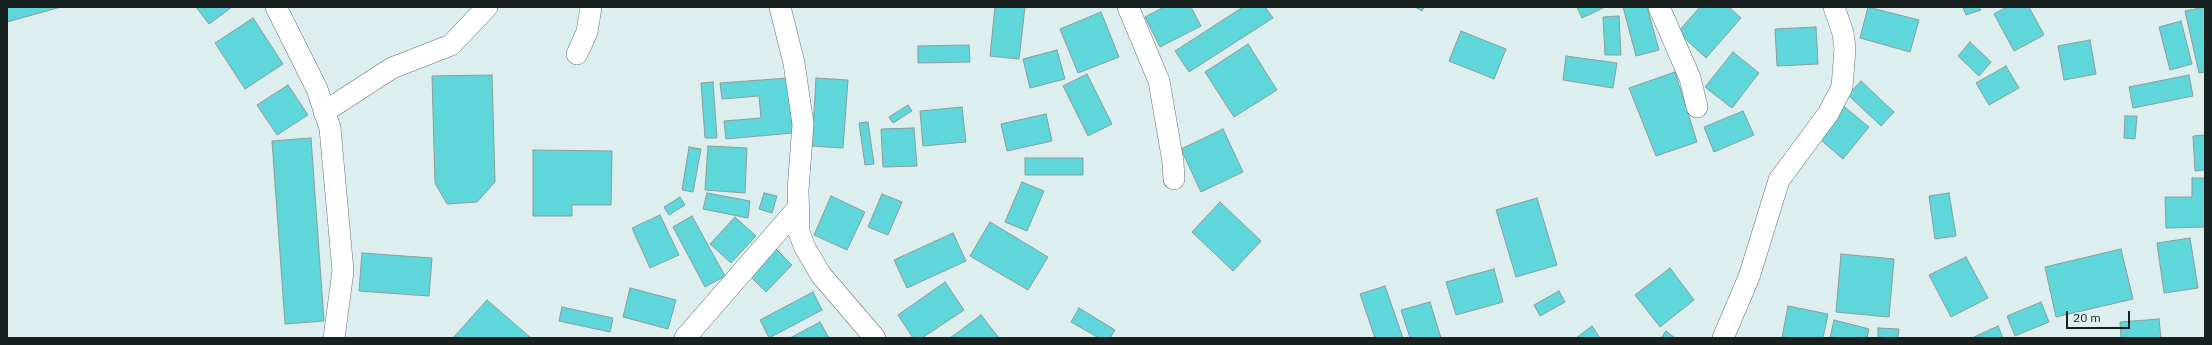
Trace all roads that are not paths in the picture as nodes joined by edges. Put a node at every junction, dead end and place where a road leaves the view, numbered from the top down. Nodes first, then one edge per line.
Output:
1 (276, 7) edge
2 (487, 7) edge
3 (591, 7) edge
4 (780, 7) edge
5 (1128, 7) edge
6 (1660, 7) edge
7 (1834, 7) edge
8 (578, 54) dead end
9 (1697, 107) dead end
10 (324, 112) junction
11 (1174, 179) dead end
12 (798, 208) junction
13 (1728, 337) edge
14 (334, 338) edge
15 (685, 338) edge
16 (875, 338) edge

1 - 10 street
2 - 10 street
3 - 8 street
4 - 12 street
5 - 11 street
6 - 9 street
7 - 13 street
10 - 14 street
12 - 15 street
12 - 16 street

